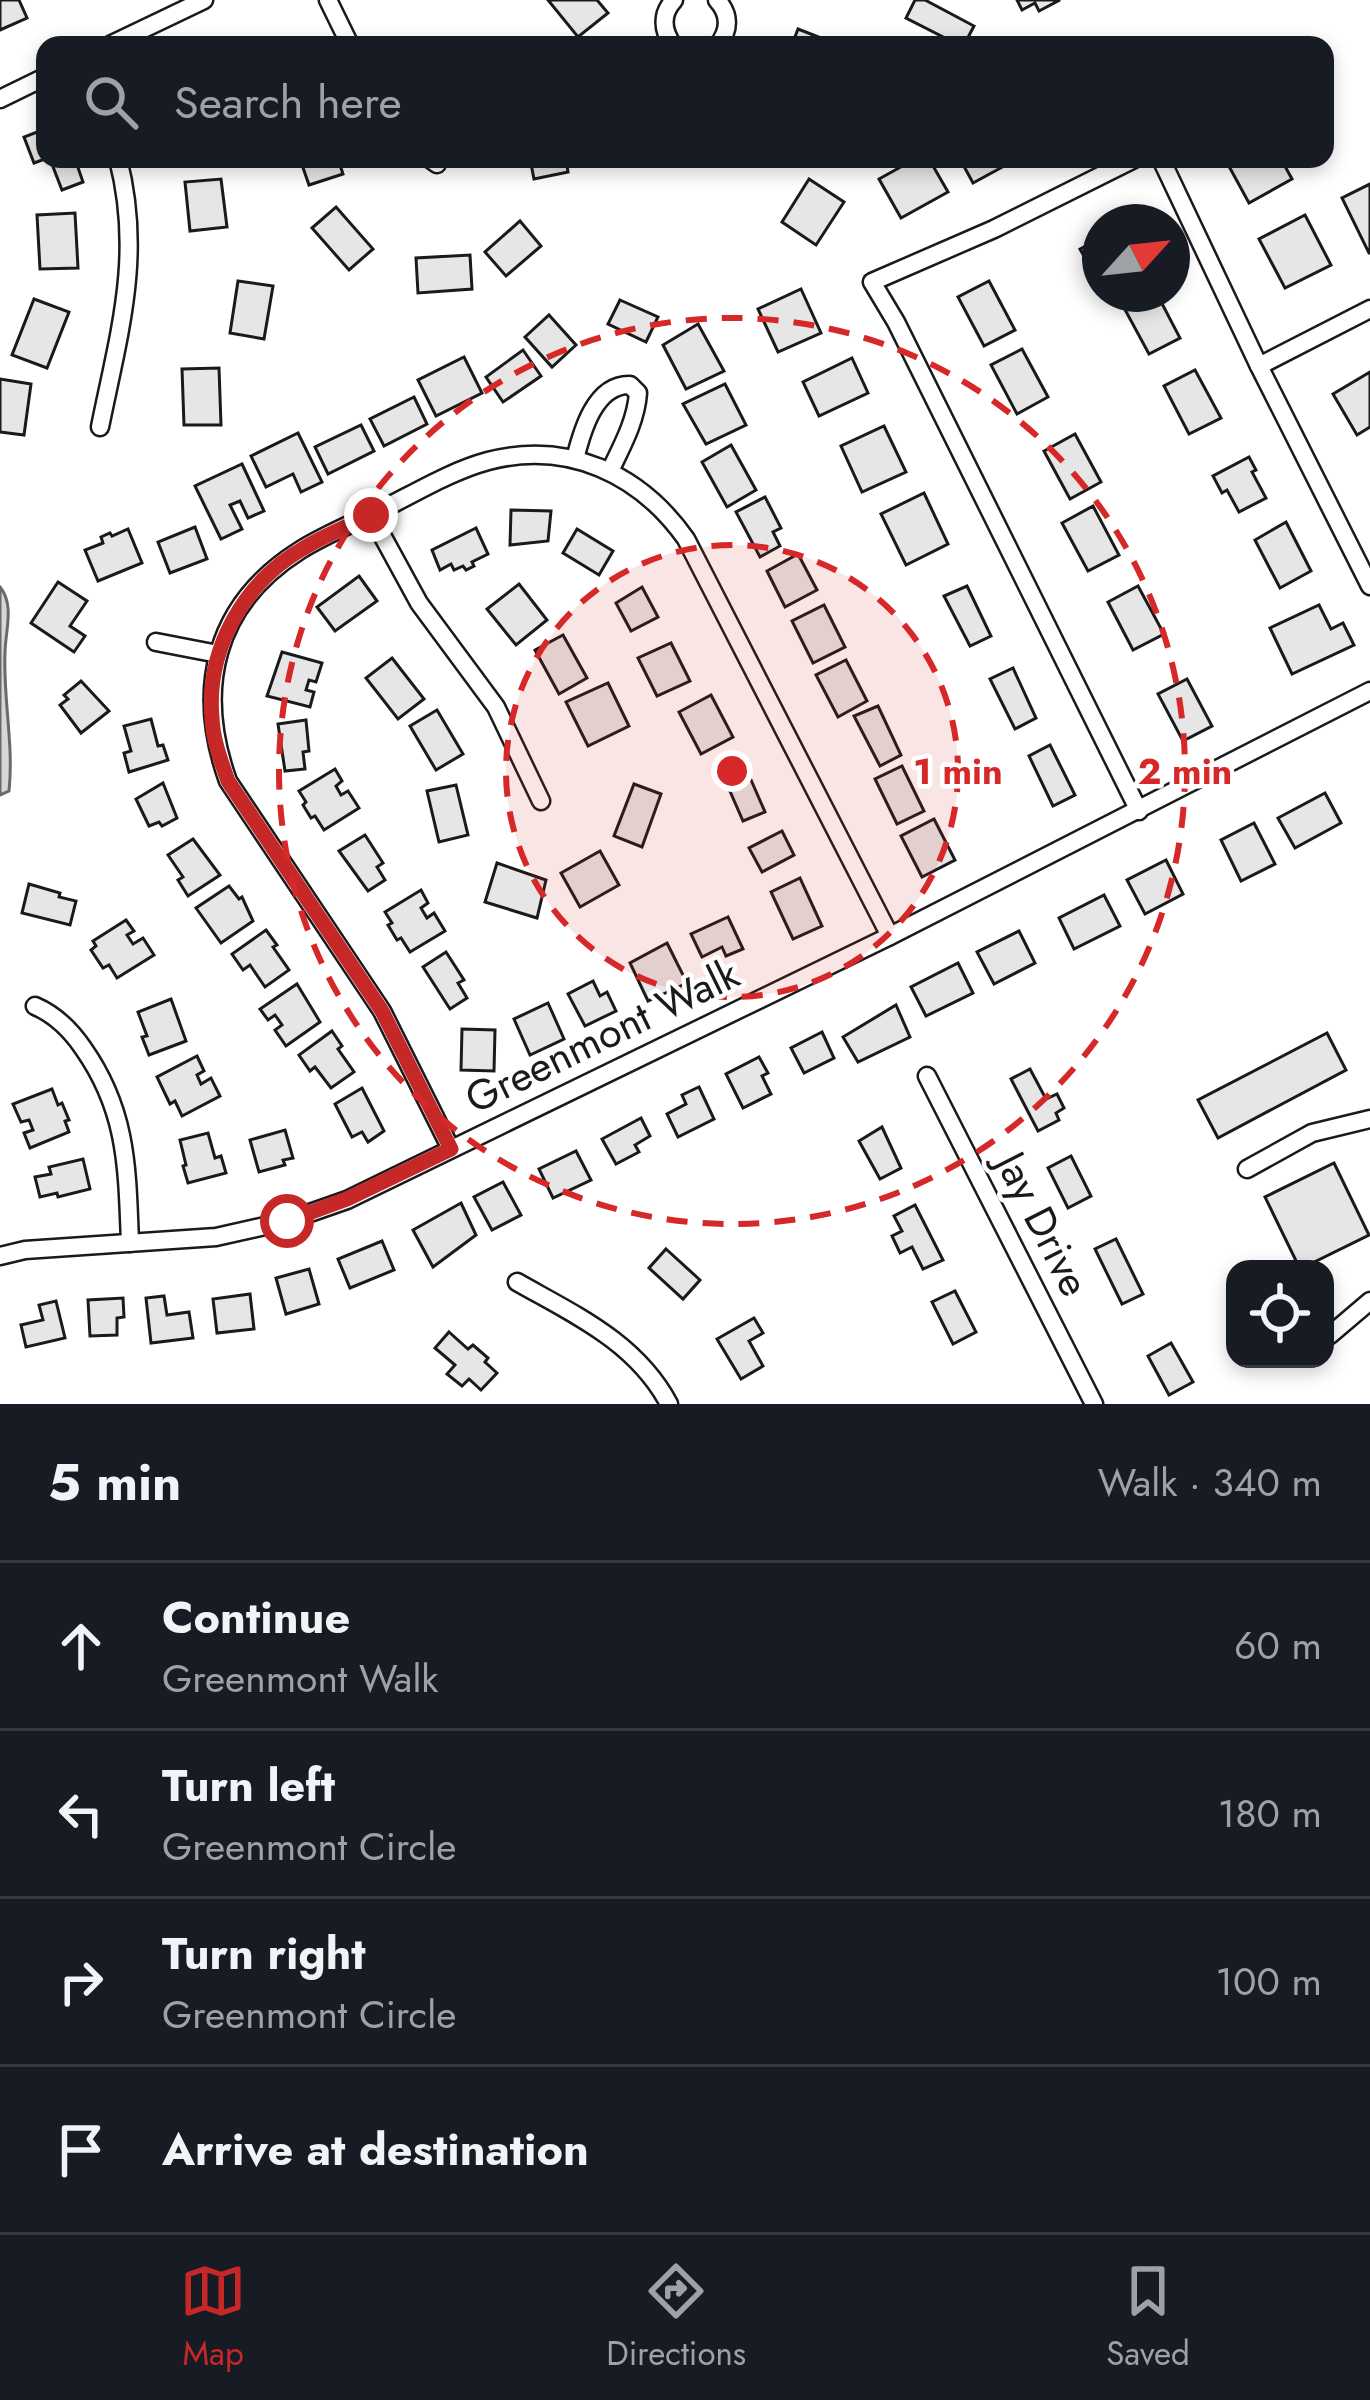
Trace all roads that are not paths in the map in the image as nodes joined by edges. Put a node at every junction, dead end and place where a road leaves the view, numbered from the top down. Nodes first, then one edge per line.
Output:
1 (204, 0) edge
2 (328, 0) edge
3 (674, 0) edge
4 (717, 0) edge
5 (129, 36) edge
6 (346, 36) edge
7 (669, 36) edge
8 (723, 36) edge
9 (36, 81) edge
10 (0, 99) edge
11 (121, 168) edge
12 (1116, 168) edge
13 (1165, 168) edge
14 (1370, 309) edge
15 (1258, 367) junction
16 (100, 427) dead end
17 (575, 459) junction
18 (610, 471) junction
19 (371, 515) junction
20 (1370, 586) edge
21 (156, 642) dead end
22 (218, 654) junction
23 (1370, 692) edge
24 (541, 801) dead end
25 (1139, 811) junction
26 (890, 936) junction
27 (35, 1006) dead end
28 (927, 1076) dead end
29 (1370, 1119) edge
30 (451, 1149) junction
31 (1246, 1169) dead end
32 (130, 1243) junction
33 (0, 1256) edge
34 (517, 1282) dead end
35 (1370, 1301) edge
36 (1334, 1332) edge
37 (669, 1404) edge
38 (1094, 1404) edge

1 - 5 street
2 - 6 street
3 - 7 street
4 - 8 street
9 - 10 street
11 - 16 street
12 - 25 street
13 - 15 street
14 - 15 street
15 - 20 street
17 - 18 street
17 - 18 street
17 - 19 street
18 - 26 street
19 - 22 street
19 - 24 street
21 - 22 street
22 - 30 street
23 - 25 street, Greenmont Walk
25 - 26 street, Greenmont Walk
26 - 30 street, Greenmont Walk
27 - 32 street
28 - 38 street, Jay Drive
29 - 31 street
30 - 32 street, Greenmont Walk
32 - 33 street, Greenmont Walk
34 - 37 street
35 - 36 street

